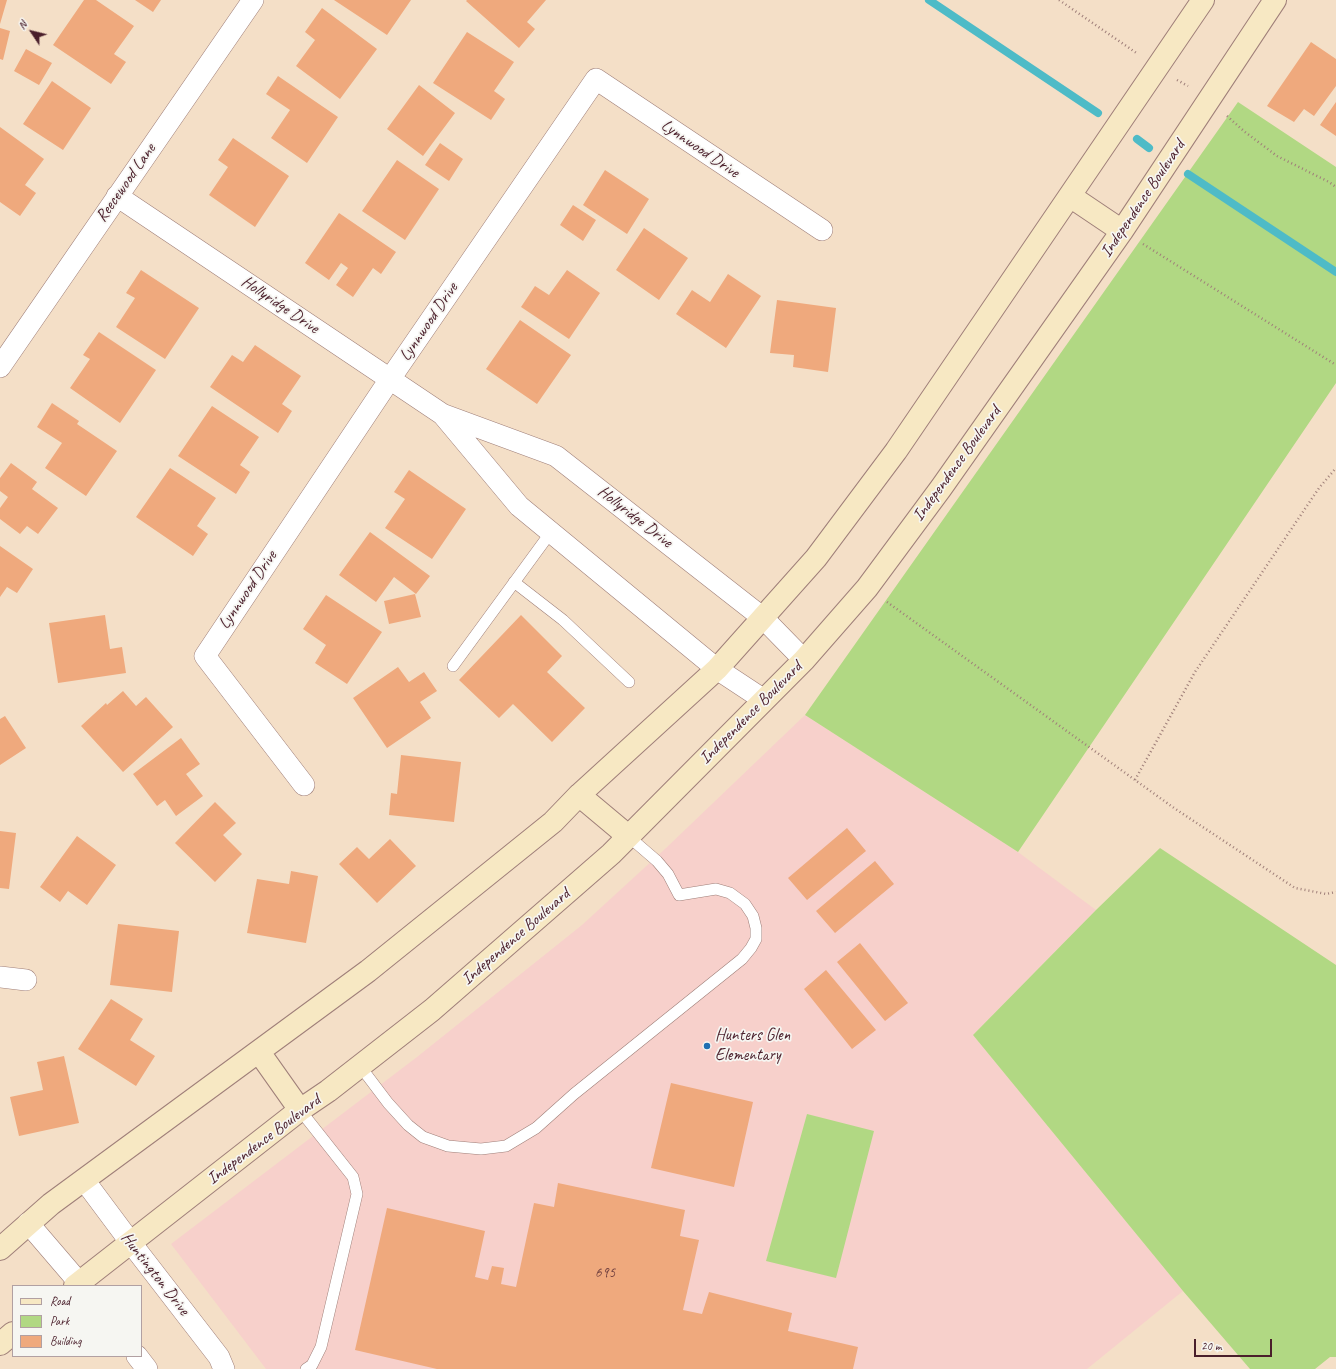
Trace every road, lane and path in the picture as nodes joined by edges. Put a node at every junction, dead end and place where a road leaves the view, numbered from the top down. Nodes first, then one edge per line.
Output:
1 (253, 0) edge
2 (1203, 0) edge
3 (1275, 0) edge
4 (117, 196) junction
5 (1070, 196) junction
6 (822, 230) dead end
7 (1122, 231) junction
8 (1336, 365) edge
9 (0, 367) edge
10 (390, 379) junction
11 (442, 414) junction
12 (1336, 468) edge
13 (551, 532) junction
14 (514, 582) junction
15 (867, 588) junction
16 (763, 618) junction
17 (804, 660) junction
18 (453, 666) dead end
19 (717, 669) junction
20 (629, 682) dead end
21 (764, 700) junction
22 (1135, 780) junction
23 (304, 785) dead end
24 (579, 795) junction
25 (628, 836) junction
26 (1336, 892) edge
27 (0, 977) edge
28 (26, 980) dead end
29 (259, 1052) junction
30 (360, 1066) junction
31 (300, 1110) junction
32 (84, 1180) junction
33 (28, 1223) junction
34 (131, 1243) junction
35 (0, 1249) edge
36 (78, 1285) edge
37 (12, 1334) edge
38 (0, 1344) edge
39 (138, 1357) edge
40 (148, 1369) edge
41 (224, 1369) edge
42 (306, 1369) edge

1 - 4 street, Reecewood Lane
2 - 5 main road
3 - 7 main road, Independence Boulevard
4 - 9 street, Reecewood Lane
4 - 10 street, Hollyridge Drive
5 - 7 main road
5 - 16 main road
6 - 10 street, Lynnwood Drive
7 - 8 path
7 - 15 main road, Independence Boulevard
10 - 11 street, Hollyridge Drive
10 - 23 street, Lynnwood Drive
11 - 13 street, Hollyridge Drive
11 - 16 street, Hollyridge Drive
12 - 22 path
13 - 14 lane
13 - 19 street, Hollyridge Drive
14 - 18 lane
14 - 20 lane
15 - 17 main road, Independence Boulevard
15 - 22 path
16 - 17 street, Hollyridge Drive
16 - 19 main road
17 - 21 main road, Independence Boulevard
19 - 21 street, Hollyridge Drive
19 - 24 main road
21 - 25 main road, Independence Boulevard
22 - 26 path
24 - 25 main road
24 - 29 main road
25 - 30 main road, Independence Boulevard
25 - 30 lane
27 - 28 street
29 - 31 main road
29 - 32 main road
30 - 31 main road, Independence Boulevard
31 - 34 main road, Independence Boulevard
31 - 42 lane
32 - 33 main road
32 - 34 street, Huntington Drive
33 - 35 main road
33 - 36 street
34 - 36 main road, Independence Boulevard
34 - 41 street, Huntington Drive
37 - 38 main road
39 - 40 street

